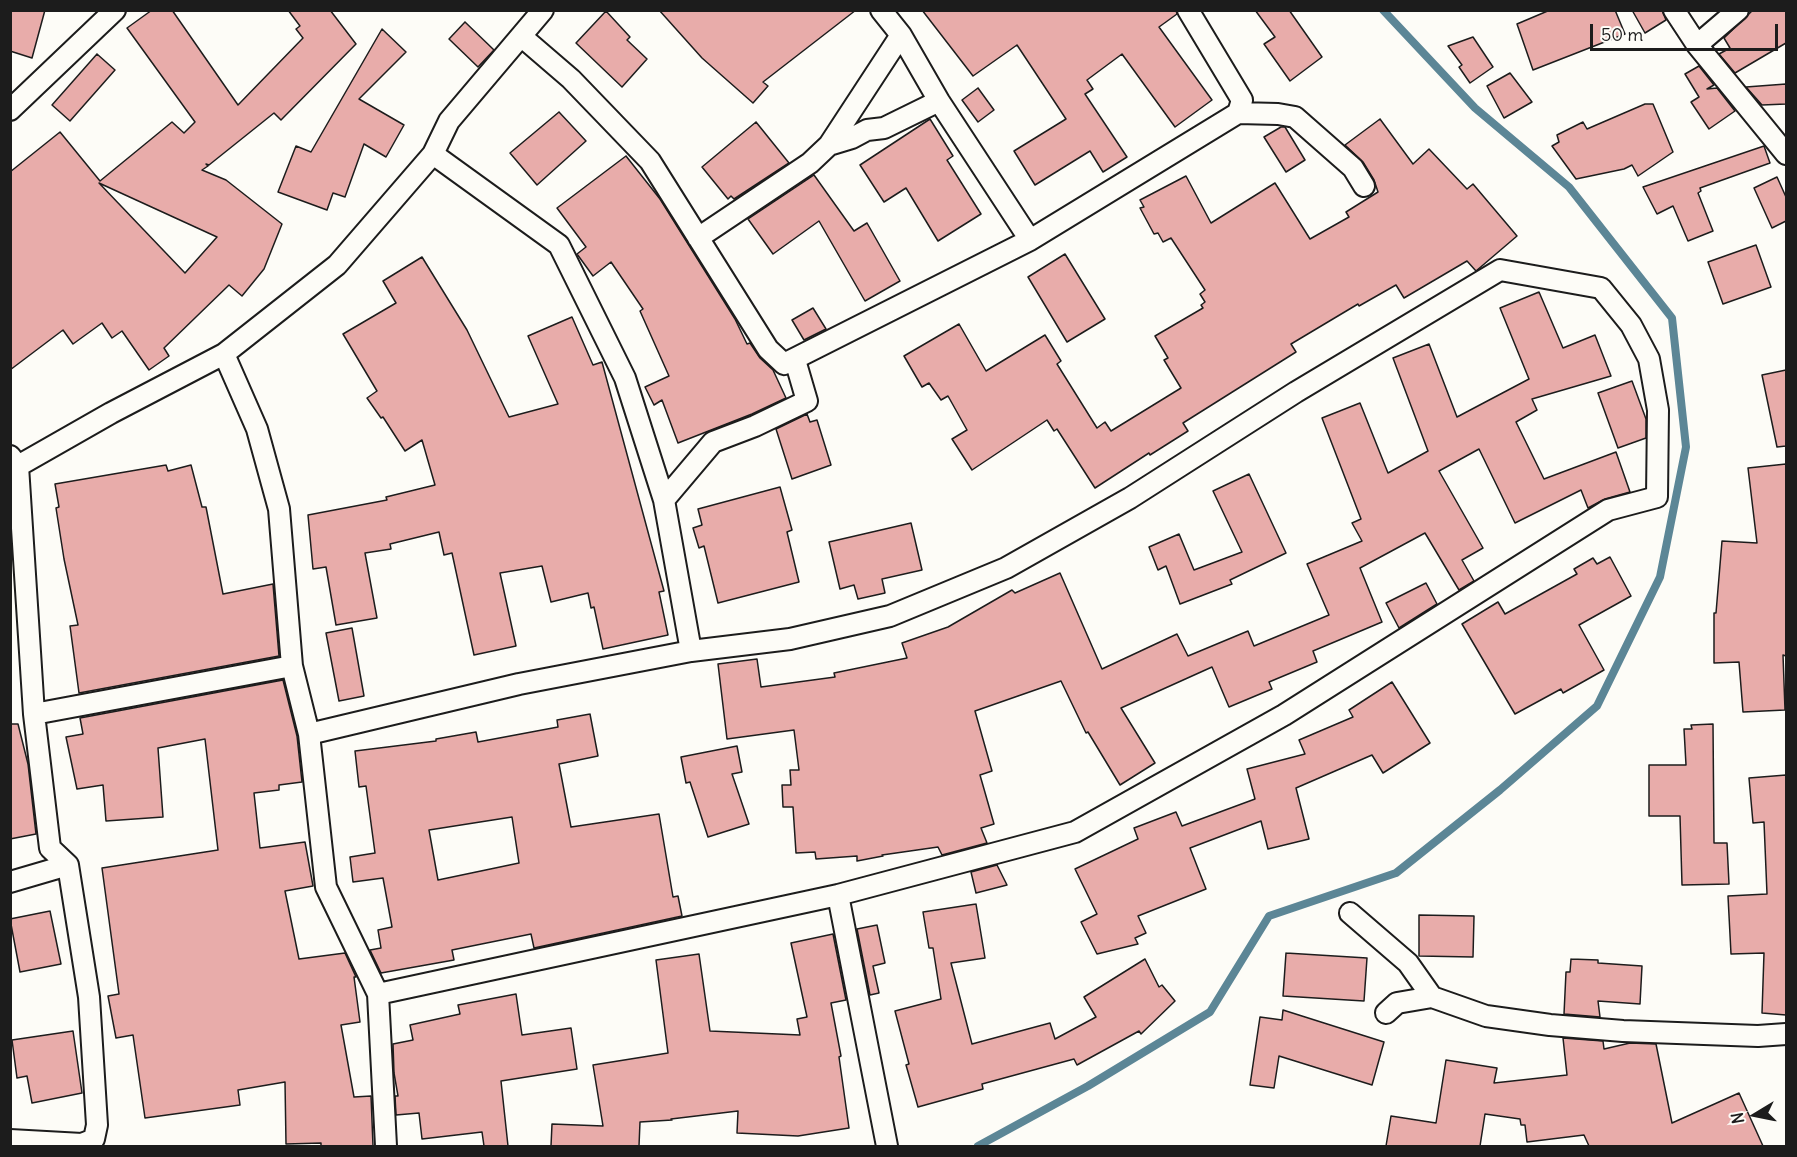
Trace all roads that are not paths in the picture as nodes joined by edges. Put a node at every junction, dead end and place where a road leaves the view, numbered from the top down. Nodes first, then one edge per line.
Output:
1 (115, 10) edge
2 (543, 10) edge
3 (881, 10) edge
4 (1188, 10) edge
5 (1674, 10) edge
6 (1738, 10) edge
7 (901, 35) junction
8 (521, 36) junction
9 (1697, 45) junction
10 (939, 101) junction
11 (10, 110) edge
12 (1238, 113) junction
13 (829, 145) junction
14 (433, 154) junction
15 (1786, 154) edge
16 (1364, 186) dead end
17 (698, 238) junction
18 (1030, 240) junction
19 (224, 354) junction
20 (795, 360) junction
21 (14, 461) edge
22 (664, 500) junction
23 (691, 651) junction
24 (292, 666) junction
25 (34, 714) junction
26 (309, 734) junction
27 (68, 865) junction
28 (10, 882) edge
29 (838, 895) junction
30 (1350, 913) dead end
31 (378, 994) junction
32 (1432, 997) junction
33 (1386, 1013) dead end
34 (1786, 1034) edge
35 (10, 1140) edge
36 (386, 1146) edge
37 (887, 1146) edge

1 - 11 street
2 - 8 street
3 - 7 street
4 - 12 street
5 - 9 street
6 - 9 street
7 - 10 street
7 - 13 street
8 - 14 street
8 - 17 street
9 - 15 street
10 - 13 street
10 - 18 street
12 - 16 street
12 - 18 street
13 - 17 street
14 - 19 street
14 - 22 street
17 - 20 street
18 - 20 street
19 - 21 street
19 - 24 street
20 - 22 street
21 - 25 street
22 - 23 street
23 - 26 street
23 - 29 street
24 - 25 street
24 - 26 street
25 - 27 street
26 - 31 street
27 - 28 street
27 - 35 street
29 - 31 street
29 - 37 street
30 - 32 street
31 - 36 street
32 - 33 street
32 - 34 street

